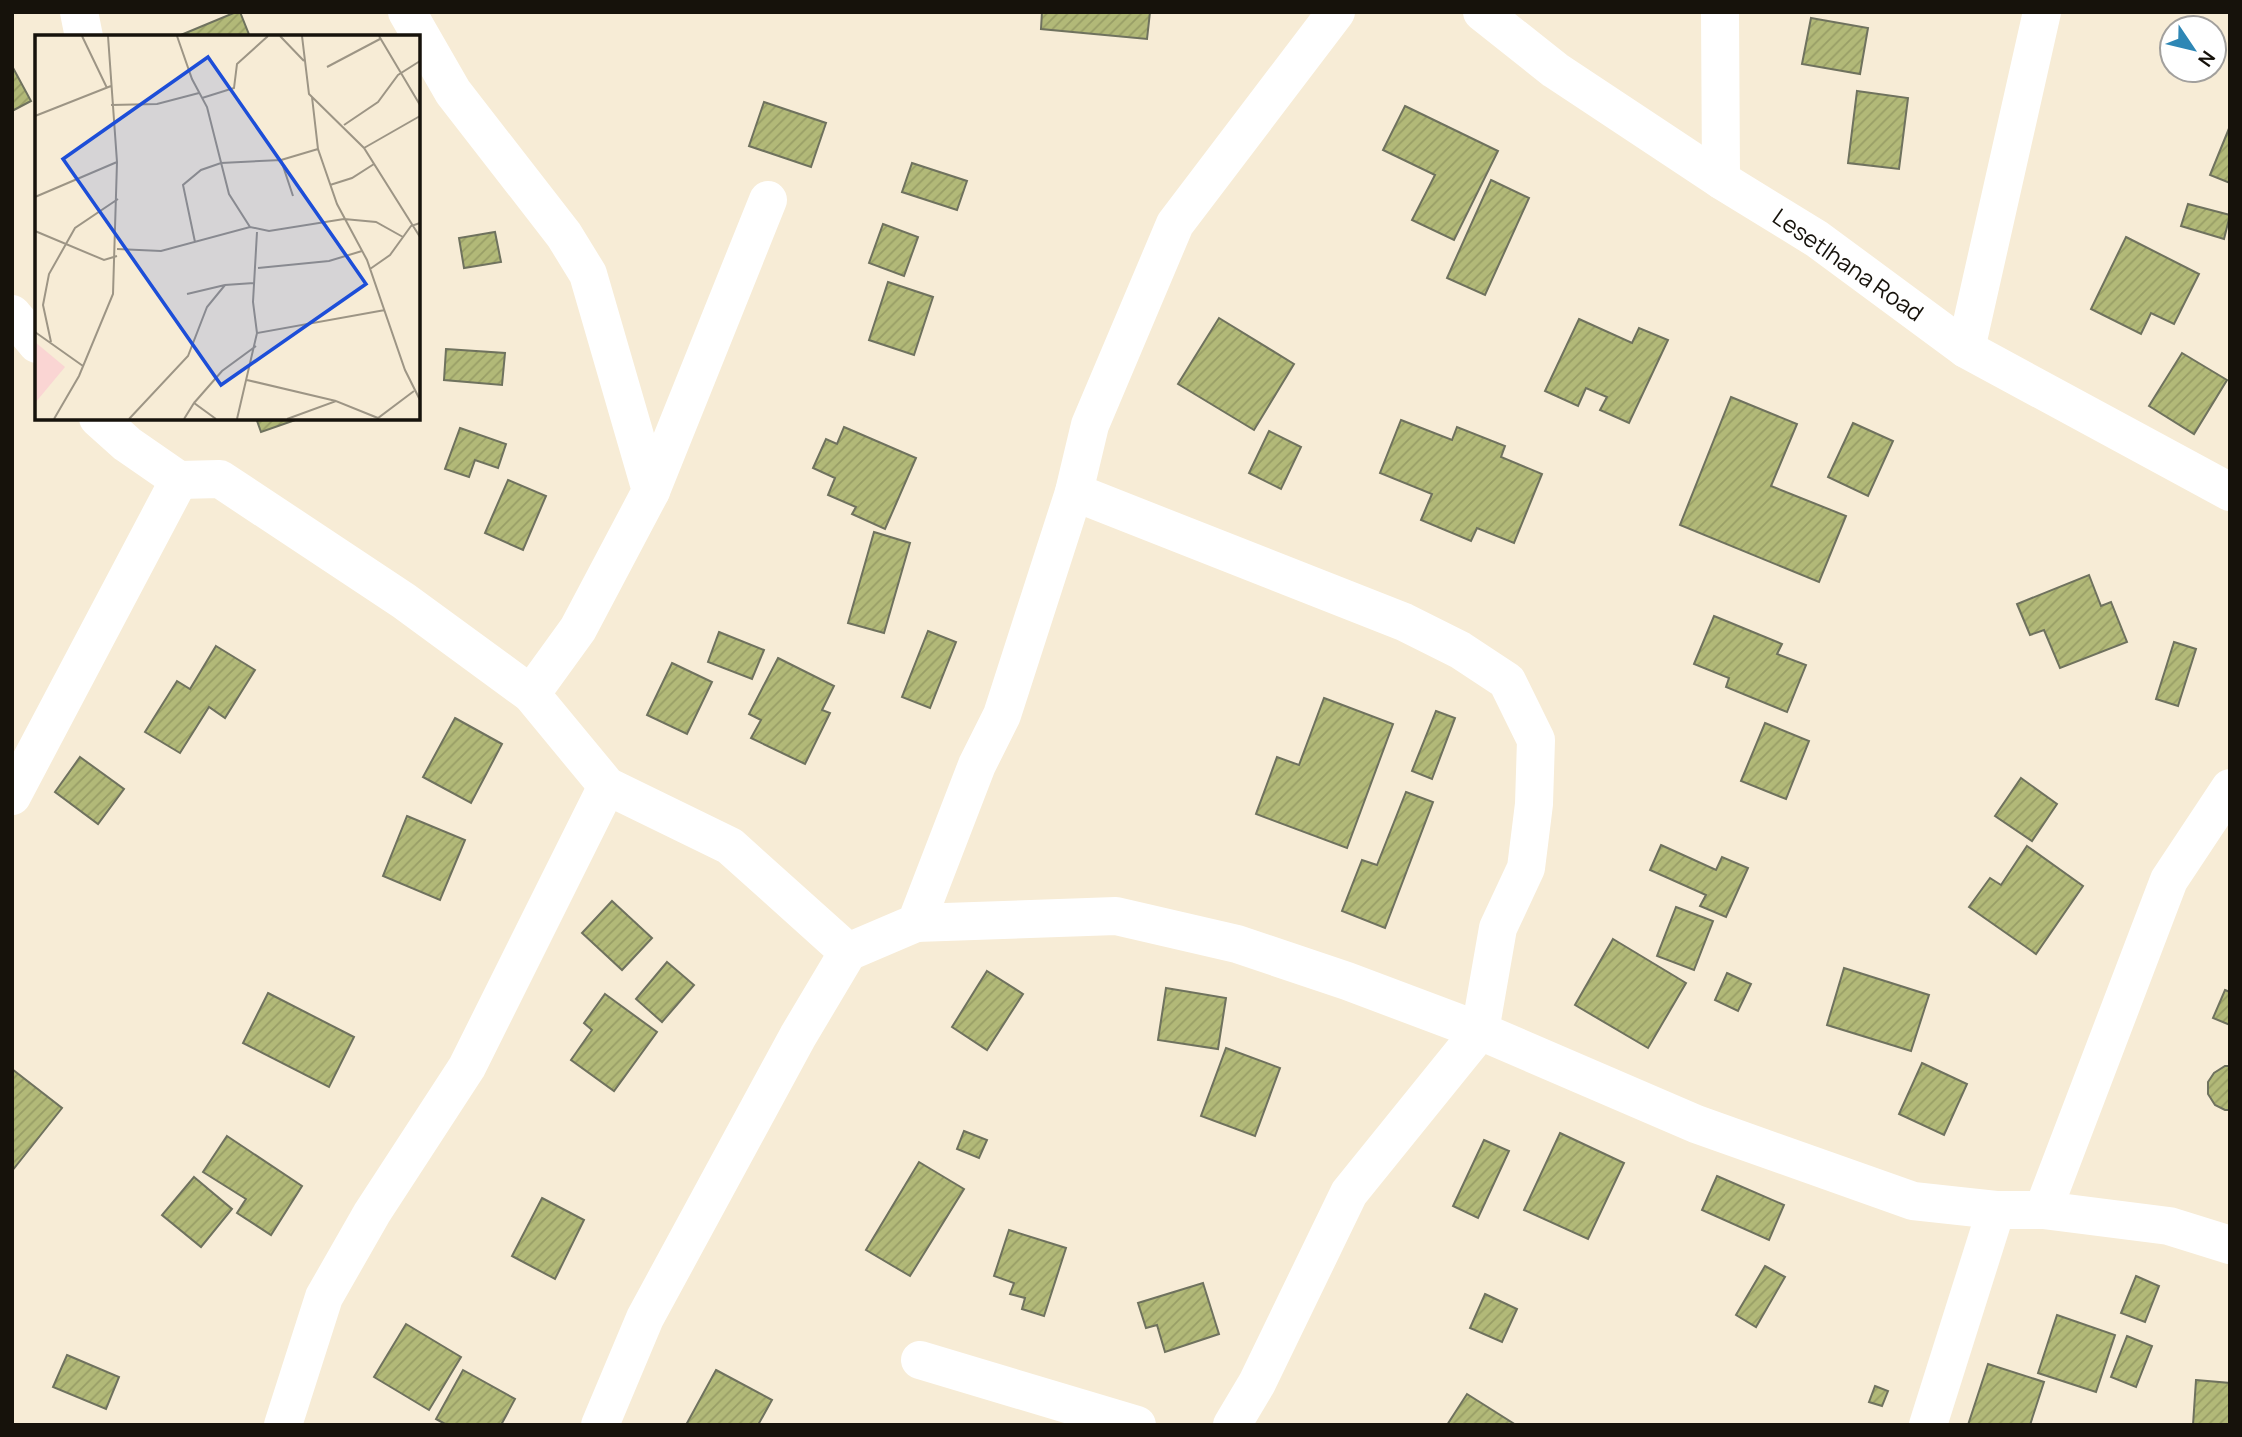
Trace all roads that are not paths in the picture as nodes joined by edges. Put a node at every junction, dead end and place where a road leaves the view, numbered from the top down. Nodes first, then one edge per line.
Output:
1 (79, 12) edge
2 (407, 12) edge
3 (1336, 12) edge
4 (1482, 12) edge
5 (1720, 12) edge
6 (2042, 12) edge
7 (84, 35) edge
8 (1721, 180) junction
9 (768, 200) dead end
10 (12, 314) edge
11 (35, 342) edge
12 (1966, 349) junction
13 (100, 420) edge
14 (179, 480) junction
15 (651, 491) junction
16 (1074, 492) junction
17 (2230, 492) edge
18 (531, 694) junction
19 (607, 786) junction
20 (2230, 788) edge
21 (12, 796) edge
22 (916, 923) junction
23 (848, 952) junction
24 (1480, 1031) junction
25 (1996, 1210) junction
26 (2043, 1210) junction
27 (2230, 1245) edge
28 (920, 1360) dead end
29 (283, 1425) edge
30 (600, 1425) edge
31 (1137, 1425) edge
32 (1232, 1425) edge
33 (1928, 1425) edge

1 - 7 street
2 - 15 street
3 - 16 street
4 - 8 street, Lesetlhana Road
5 - 8 street
6 - 12 street
8 - 12 street, Lesetlhana Road
9 - 15 street
10 - 11 street
12 - 17 street, Lesetlhana Road
13 - 14 street
14 - 18 street
14 - 21 street
15 - 18 street
16 - 22 street
16 - 24 street
18 - 19 street
19 - 23 street
19 - 29 street
20 - 26 street
22 - 23 street
22 - 24 street
23 - 30 street
24 - 25 street
24 - 32 street
25 - 26 street
25 - 33 street
26 - 27 street
28 - 31 street

